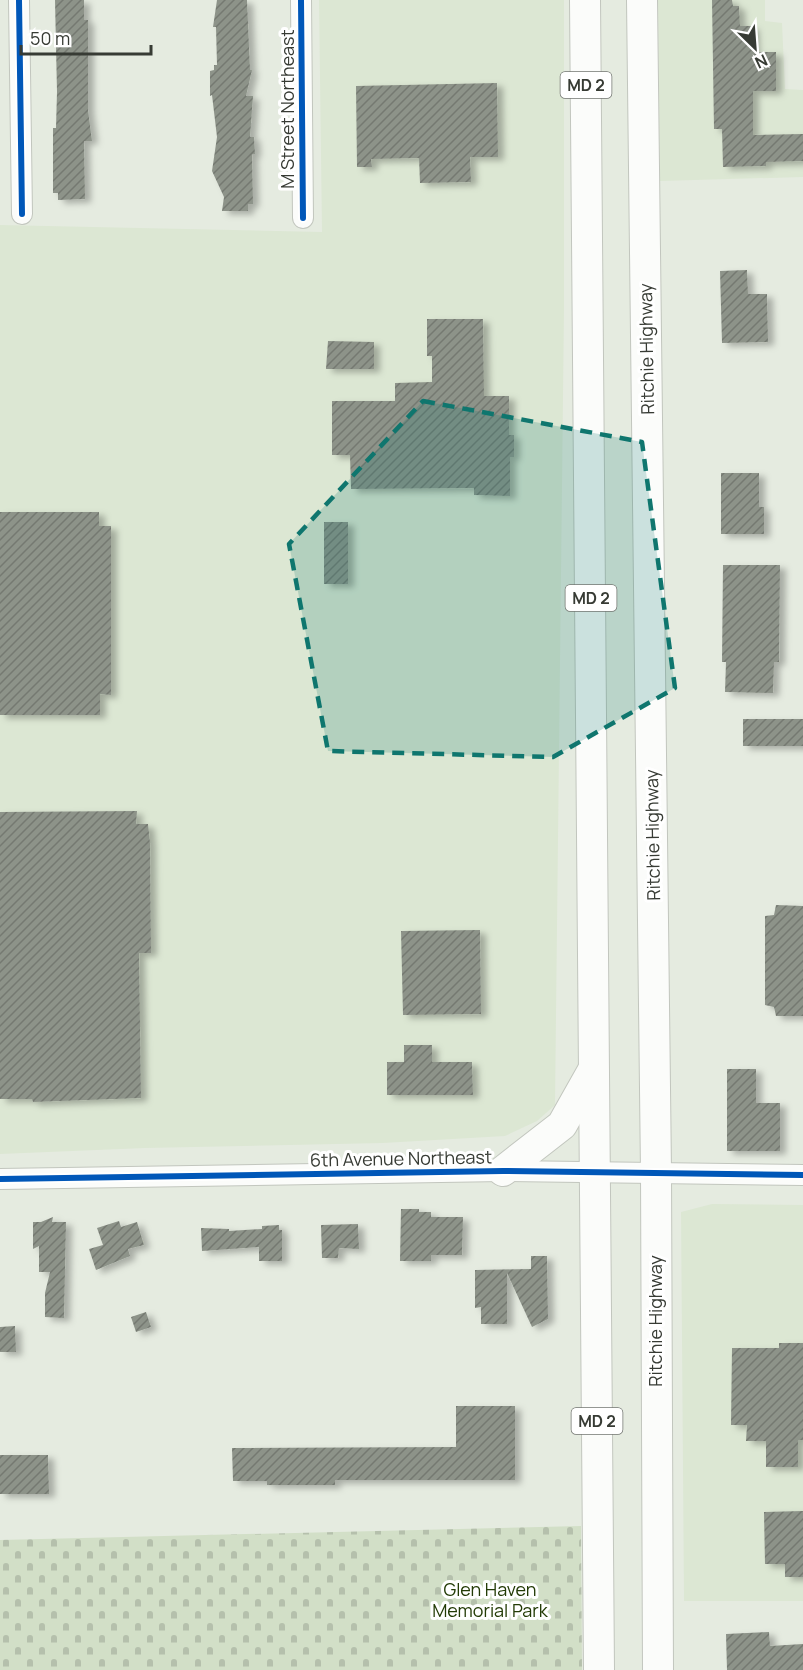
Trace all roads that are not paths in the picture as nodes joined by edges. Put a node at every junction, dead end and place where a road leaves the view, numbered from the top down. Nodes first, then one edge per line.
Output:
1 (19, 0) edge
2 (301, 0) edge
3 (585, 0) edge
4 (642, 0) edge
5 (22, 214) dead end
6 (303, 218) dead end
7 (595, 1067) junction
8 (595, 1171) junction
9 (503, 1172) junction
10 (656, 1172) junction
11 (803, 1175) edge
12 (0, 1179) edge
13 (599, 1670) edge
14 (658, 1670) edge

1 - 5 street
2 - 6 street, M Street Northeast
3 - 7 main road, MD 2
4 - 10 main road, Ritchie Highway
7 - 8 main road, MD 2
7 - 9 main road
8 - 9 street, 6th Avenue Northeast
8 - 10 street, 6th Avenue Northeast
8 - 13 main road, MD 2
9 - 12 street, 6th Avenue Northeast
10 - 11 street, 6th Avenue Northeast
10 - 14 main road, Ritchie Highway

